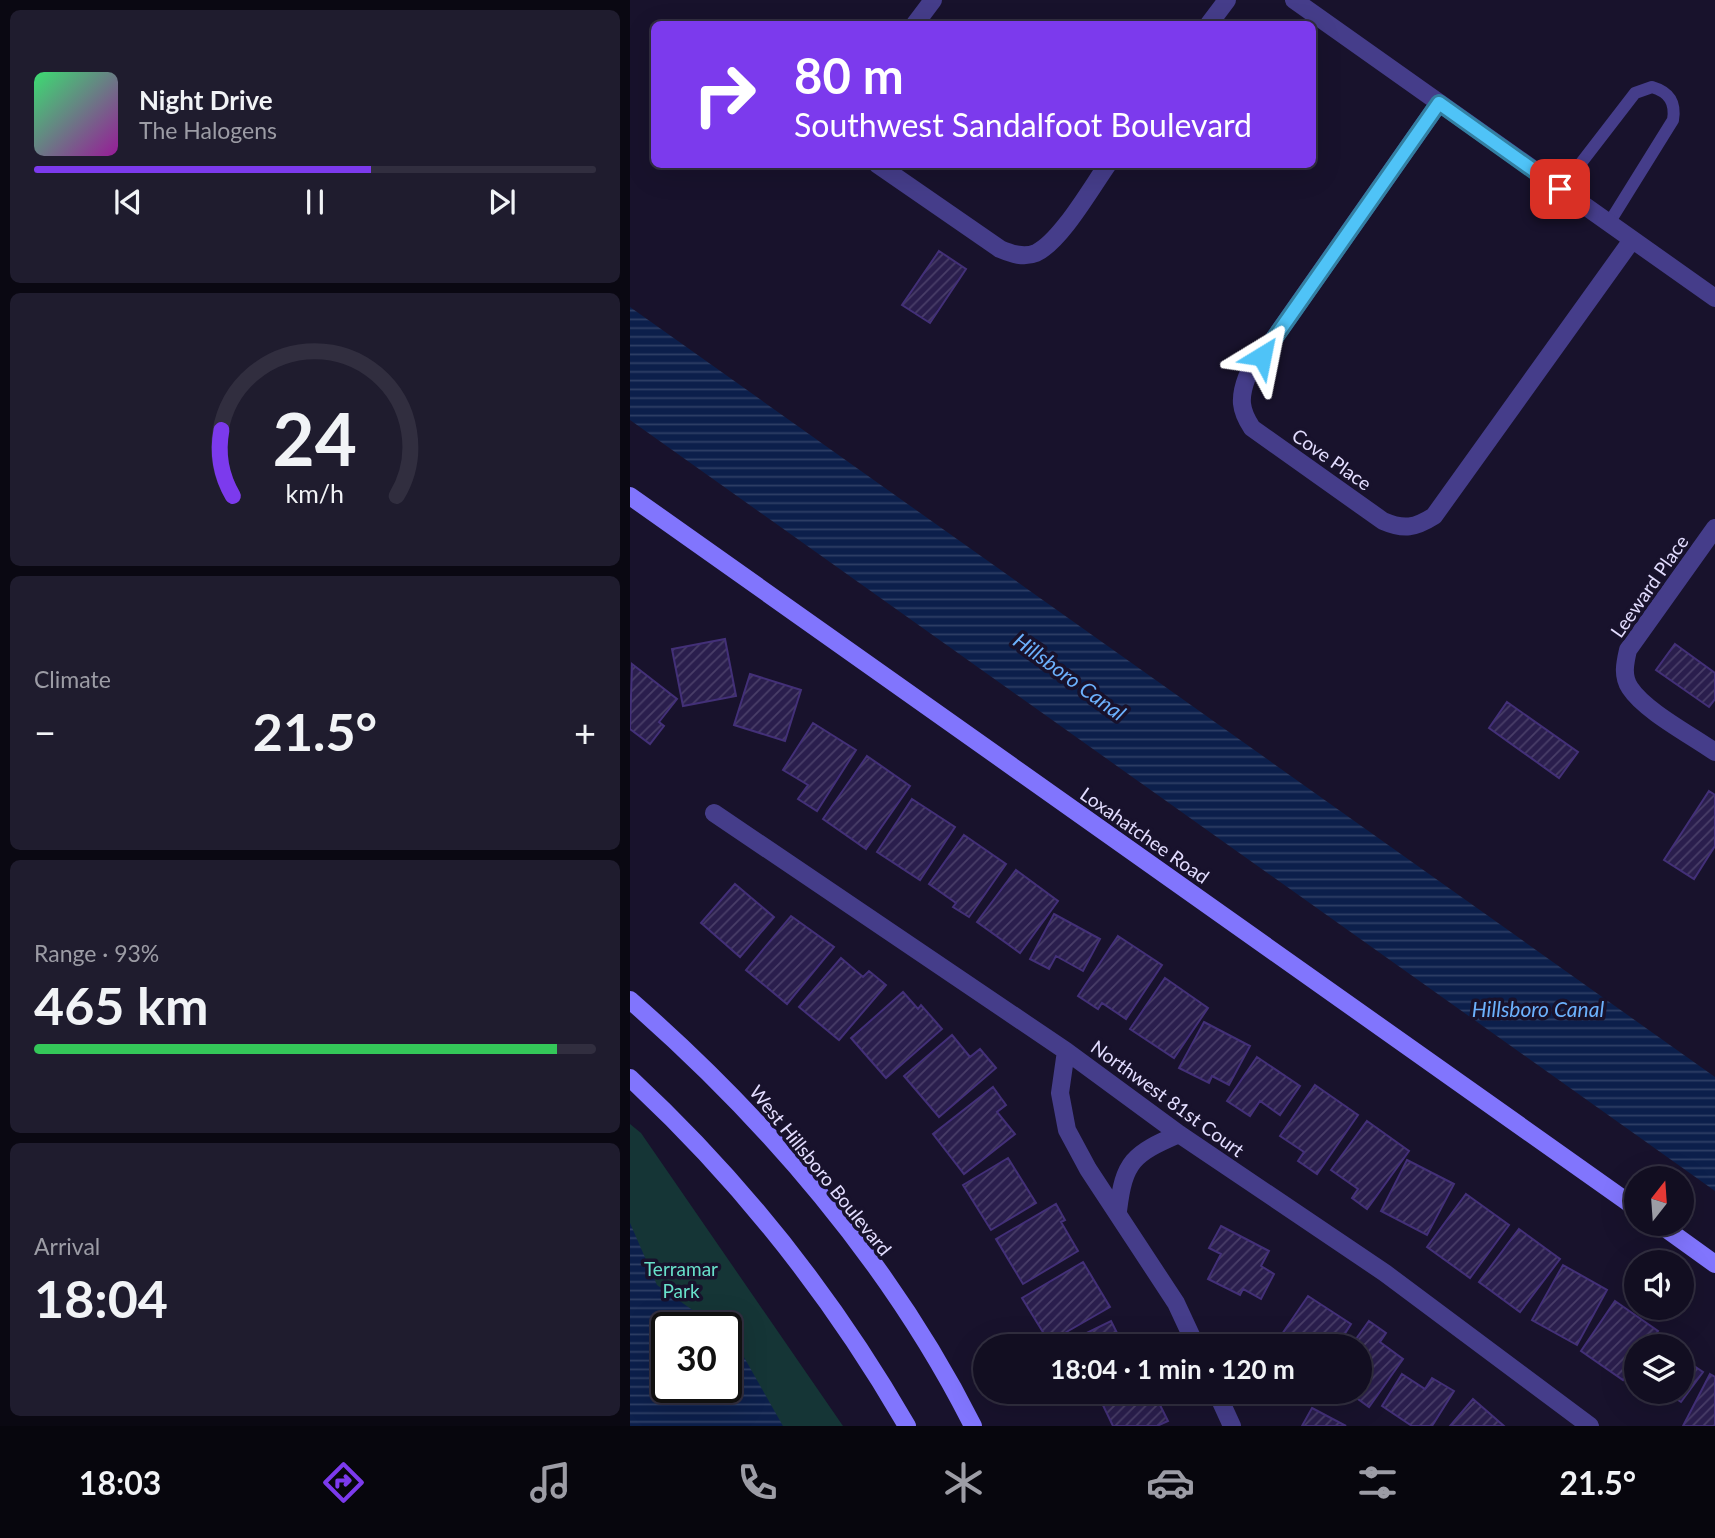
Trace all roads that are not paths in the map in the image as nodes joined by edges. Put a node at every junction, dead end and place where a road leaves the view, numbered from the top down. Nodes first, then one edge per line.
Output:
1 (933, 0) edge
2 (1227, 0) edge
3 (1294, 0) edge
4 (917, 21) edge
5 (1211, 21) edge
6 (1439, 103) junction
7 (883, 168) edge
8 (1105, 168) edge
9 (1560, 189) junction
10 (1609, 223) junction
11 (1632, 240) junction
12 (1715, 299) edge
13 (630, 496) edge
14 (1715, 528) edge
15 (1715, 752) edge
16 (714, 813) dead end
17 (630, 1000) edge
18 (1066, 1051) junction
19 (630, 1078) edge
20 (1179, 1134) junction
21 (1624, 1200) edge
22 (1118, 1211) junction
23 (1676, 1236) edge
24 (1715, 1264) edge
25 (1190, 1334) edge
26 (1222, 1404) edge
27 (907, 1426) edge
28 (972, 1426) edge
29 (1232, 1426) edge
30 (1590, 1426) edge

1 - 4 street
2 - 5 street
3 - 6 street
6 - 9 street
6 - 11 street, Cove Place
7 - 8 street
9 - 10 street
9 - 10 lane
10 - 11 street
11 - 12 street
13 - 21 main road, Loxahatchee Road
14 - 15 street, Leeward Place
16 - 18 street, Northwest 81st Court
17 - 28 main road, West Hillsboro Boulevard
18 - 20 street, Northwest 81st Court
18 - 22 street
19 - 27 main road
20 - 22 street
20 - 30 street, Northwest 81st Court
22 - 25 street
23 - 24 main road
26 - 29 street

